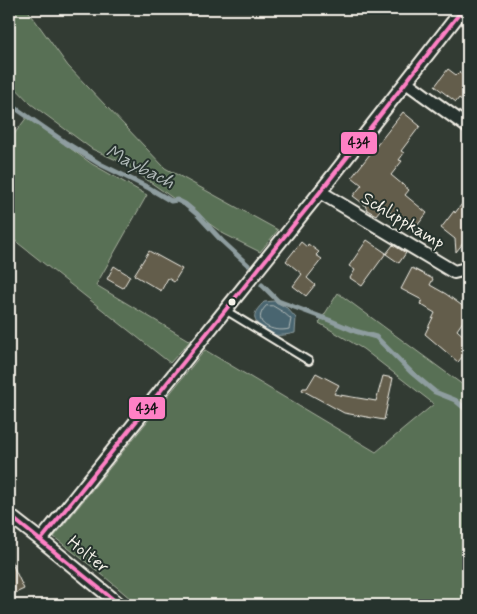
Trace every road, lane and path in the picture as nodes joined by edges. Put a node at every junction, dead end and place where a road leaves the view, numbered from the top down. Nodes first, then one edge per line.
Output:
1 (464, 9) edge
2 (406, 82) junction
3 (468, 127) edge
4 (320, 192) junction
5 (468, 266) edge
6 (225, 310) junction
7 (309, 361) dead end
8 (9, 516) edge
9 (41, 540) junction
10 (120, 605) edge

1 - 2 street
2 - 3 street
2 - 4 street
4 - 5 street, Schlippkamp
4 - 6 street
6 - 7 lane
6 - 9 street
8 - 9 street, Holter
9 - 10 street, Holter

